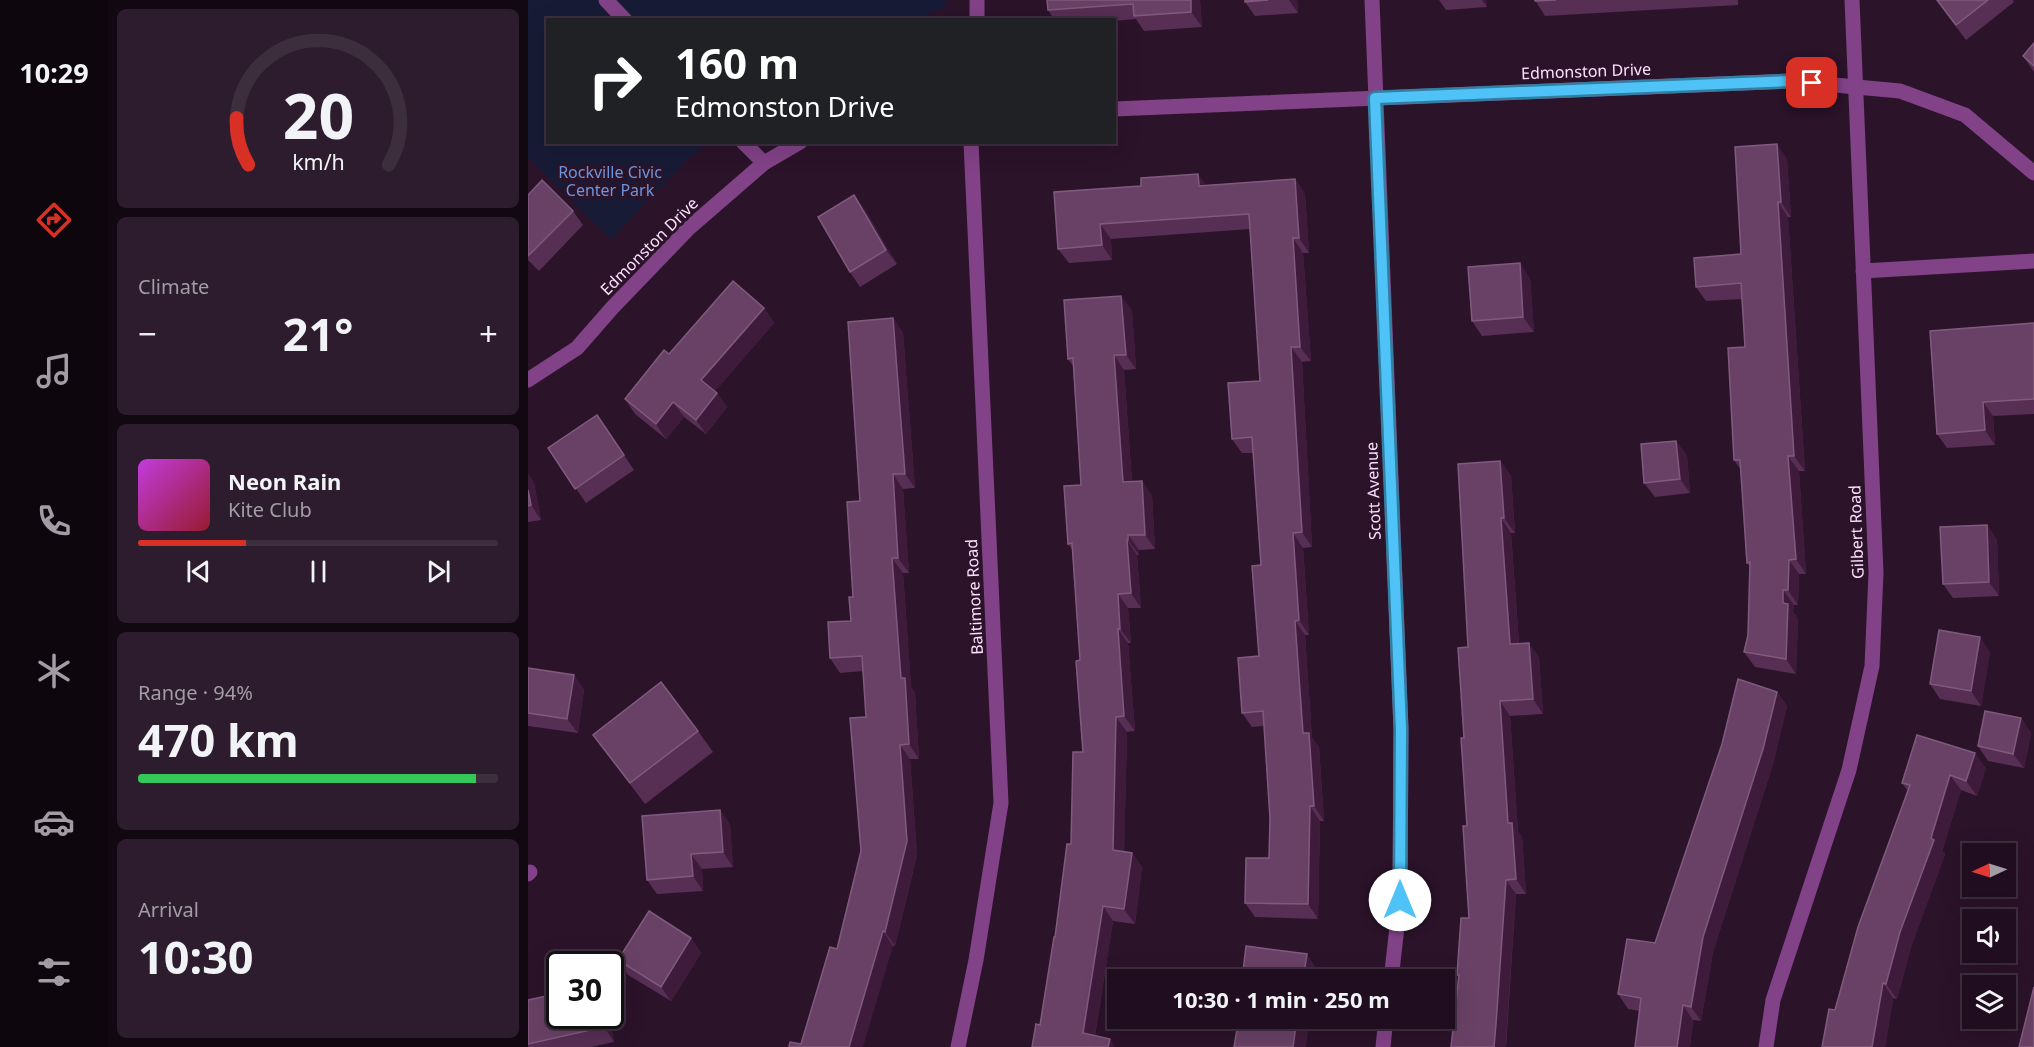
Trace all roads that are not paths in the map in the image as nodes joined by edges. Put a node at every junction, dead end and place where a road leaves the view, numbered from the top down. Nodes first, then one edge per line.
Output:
1 (606, 0) edge
2 (977, 0) edge
3 (1372, 0) edge
4 (1852, 0) edge
5 (623, 18) edge
6 (977, 18) edge
7 (1855, 87) junction
8 (1375, 98) junction
9 (1116, 109) edge
10 (745, 144) edge
11 (797, 144) edge
12 (971, 144) edge
13 (764, 163) junction
14 (2034, 173) edge
15 (2034, 261) edge
16 (1863, 271) junction
17 (528, 380) edge
18 (1392, 969) edge
19 (1385, 1029) edge
20 (958, 1047) edge
21 (1383, 1047) edge
22 (1766, 1047) edge

1 - 5 street
2 - 6 street
3 - 8 street, Scott Avenue
4 - 7 street, Gilbert Road
7 - 8 street, Edmonston Drive
7 - 14 street, Edmonston Drive
7 - 16 street, Gilbert Road
8 - 9 street, Edmonston Drive
8 - 18 street, Scott Avenue
10 - 13 street
11 - 13 street, Edmonston Drive
12 - 20 street, Baltimore Road
13 - 17 street, Edmonston Drive
15 - 16 street
16 - 22 street, Gilbert Road
19 - 21 street

